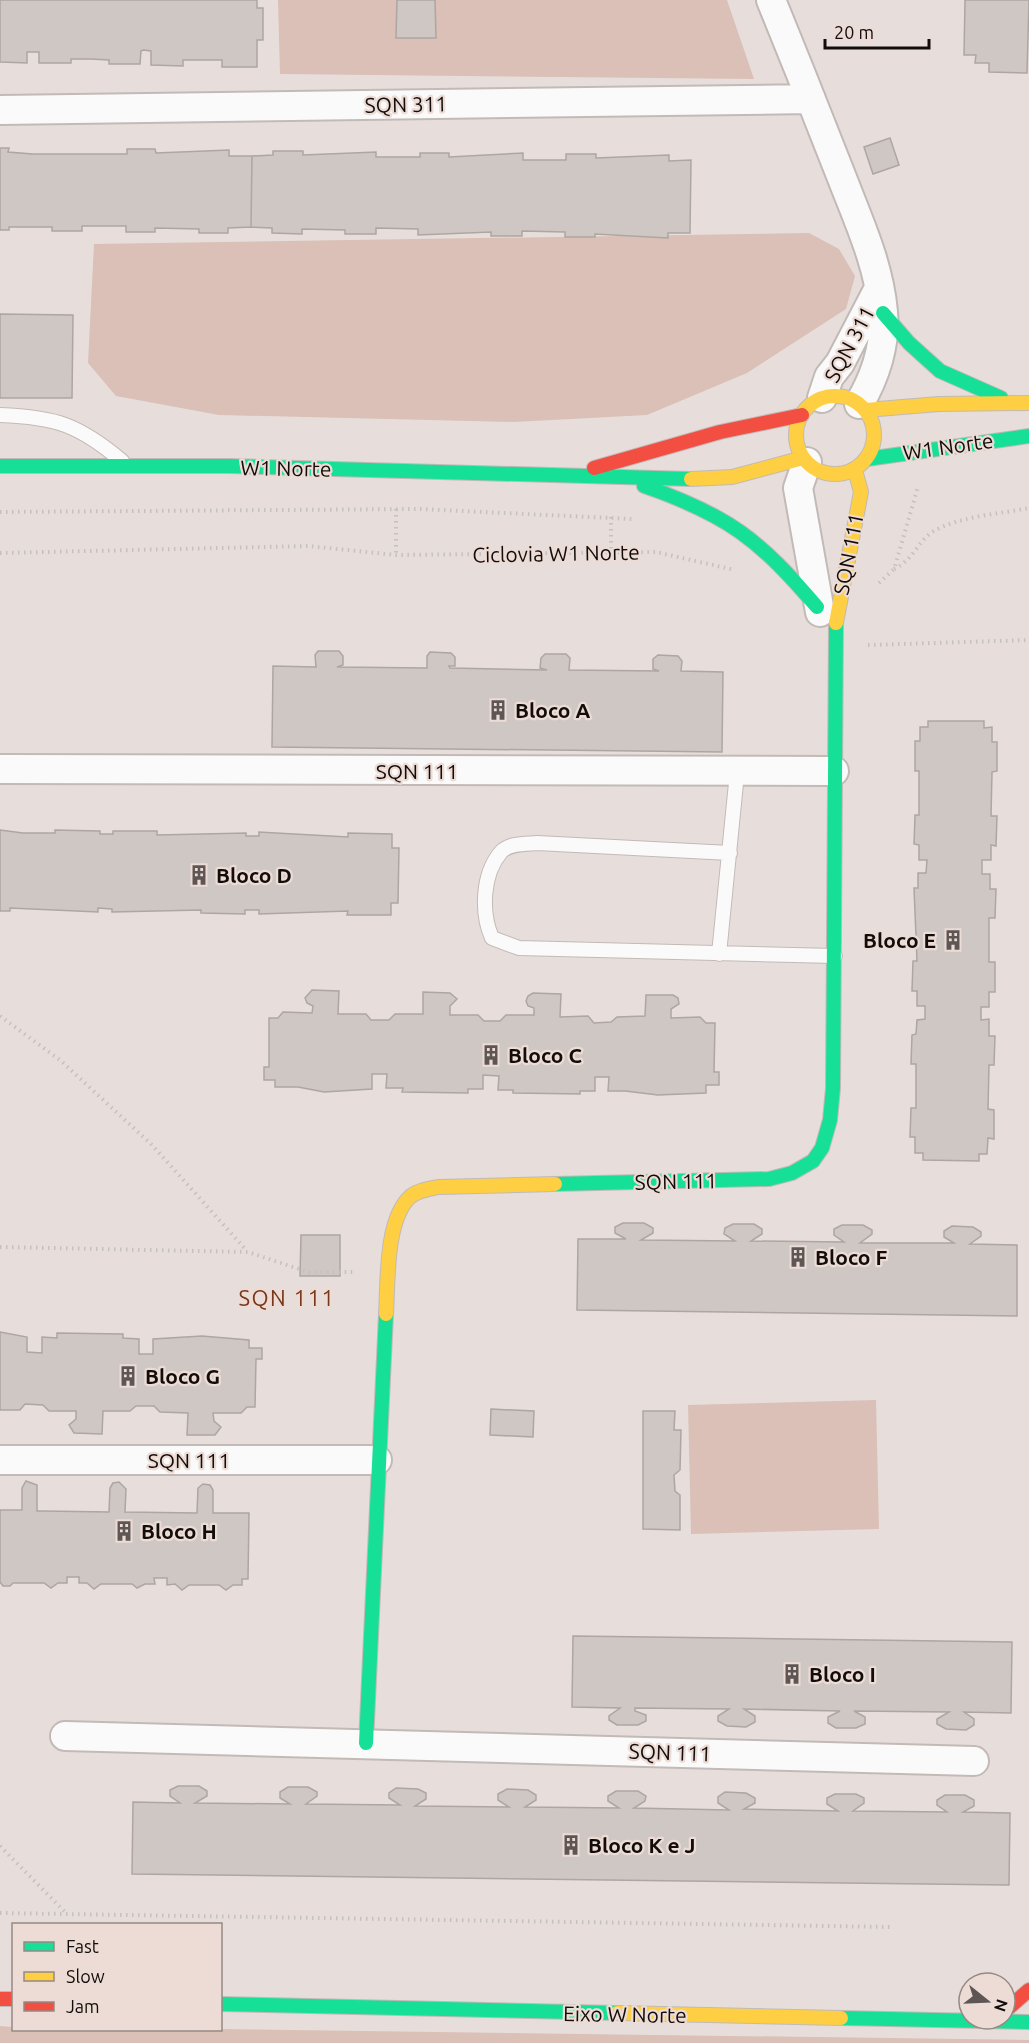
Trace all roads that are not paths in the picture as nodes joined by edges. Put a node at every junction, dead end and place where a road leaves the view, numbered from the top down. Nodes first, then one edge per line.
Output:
1 (771, 0) edge
2 (811, 99) junction
3 (0, 110) edge
4 (881, 301) junction
5 (1011, 403) junction
6 (1029, 403) edge
7 (812, 407) junction
8 (863, 407) junction
9 (0, 416) edge
10 (1029, 436) edge
11 (867, 459) junction
12 (805, 460) junction
13 (0, 466) edge
14 (128, 466) junction
15 (855, 470) junction
16 (572, 474) junction
17 (623, 479) junction
18 (817, 607) junction
19 (835, 639) junction
20 (0, 769) edge
21 (834, 771) junction
22 (737, 773) junction
23 (730, 853) junction
24 (719, 954) junction
25 (835, 956) junction
26 (0, 1460) edge
27 (377, 1460) junction
28 (65, 1736) dead end
29 (366, 1743) junction
30 (974, 1761) dead end
31 (1029, 1990) edge
32 (1017, 2000) edge
33 (222, 2004) edge
34 (957, 2020) edge

1 - 2 street, SQN 311
2 - 3 street, SQN 311
2 - 4 street, SQN 311
4 - 5 street
4 - 7 street, SQN 311
4 - 8 street, SQN 311
5 - 6 street, W1 Norte
5 - 8 street, W1 Norte
7 - 8 street
7 - 12 street
7 - 16 street, W1 Norte
8 - 11 street
9 - 14 lane
10 - 11 street, W1 Norte
11 - 15 street
12 - 15 street
12 - 17 street, W1 Norte
12 - 18 street, SQN 111
13 - 14 street, W1 Norte
14 - 16 street, W1 Norte
15 - 19 street, SQN 111
16 - 17 street, W1 Norte
17 - 18 street
18 - 19 street, SQN 111
19 - 21 street, SQN 111
20 - 22 street, SQN 111
21 - 22 street, SQN 111
21 - 25 street, SQN 111
22 - 23 lane
23 - 24 lane
23 - 24 lane
24 - 25 lane
25 - 27 street, SQN 111
26 - 27 street, SQN 111
27 - 29 street, SQN 111
28 - 29 street, SQN 111
29 - 30 street, SQN 111
31 - 32 street
33 - 34 street, Eixo W Norte

